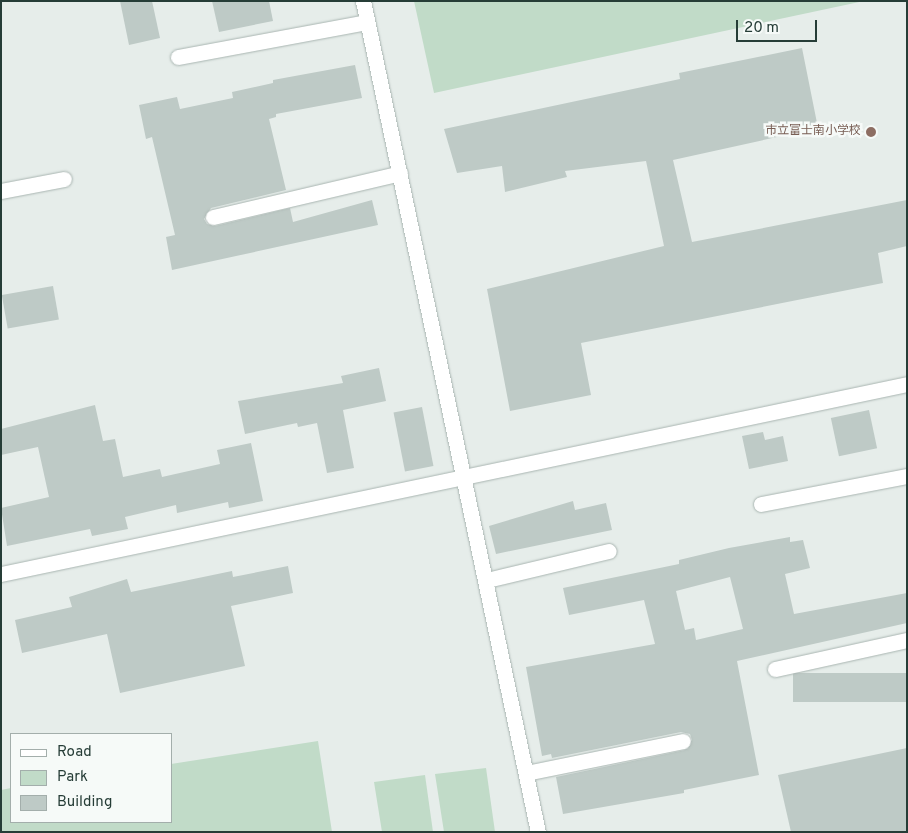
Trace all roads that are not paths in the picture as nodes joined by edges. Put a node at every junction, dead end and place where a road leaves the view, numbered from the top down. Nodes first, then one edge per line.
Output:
1 (363, 1) edge
2 (367, 22) junction
3 (178, 57) dead end
4 (400, 173) junction
5 (64, 179) dead end
6 (1, 191) edge
7 (213, 217) dead end
8 (907, 384) edge
9 (907, 476) edge
10 (463, 479) junction
11 (761, 504) dead end
12 (609, 551) dead end
13 (1, 574) edge
14 (486, 580) junction
15 (907, 640) edge
16 (776, 669) dead end
17 (683, 741) dead end
18 (526, 773) junction
19 (538, 832) edge

1 - 2 street
2 - 3 street
2 - 4 street
4 - 7 street
4 - 10 street
5 - 6 street
8 - 10 street
9 - 11 street
10 - 13 street
10 - 14 street
12 - 14 street
14 - 18 street
15 - 16 street
17 - 18 street
18 - 19 street

